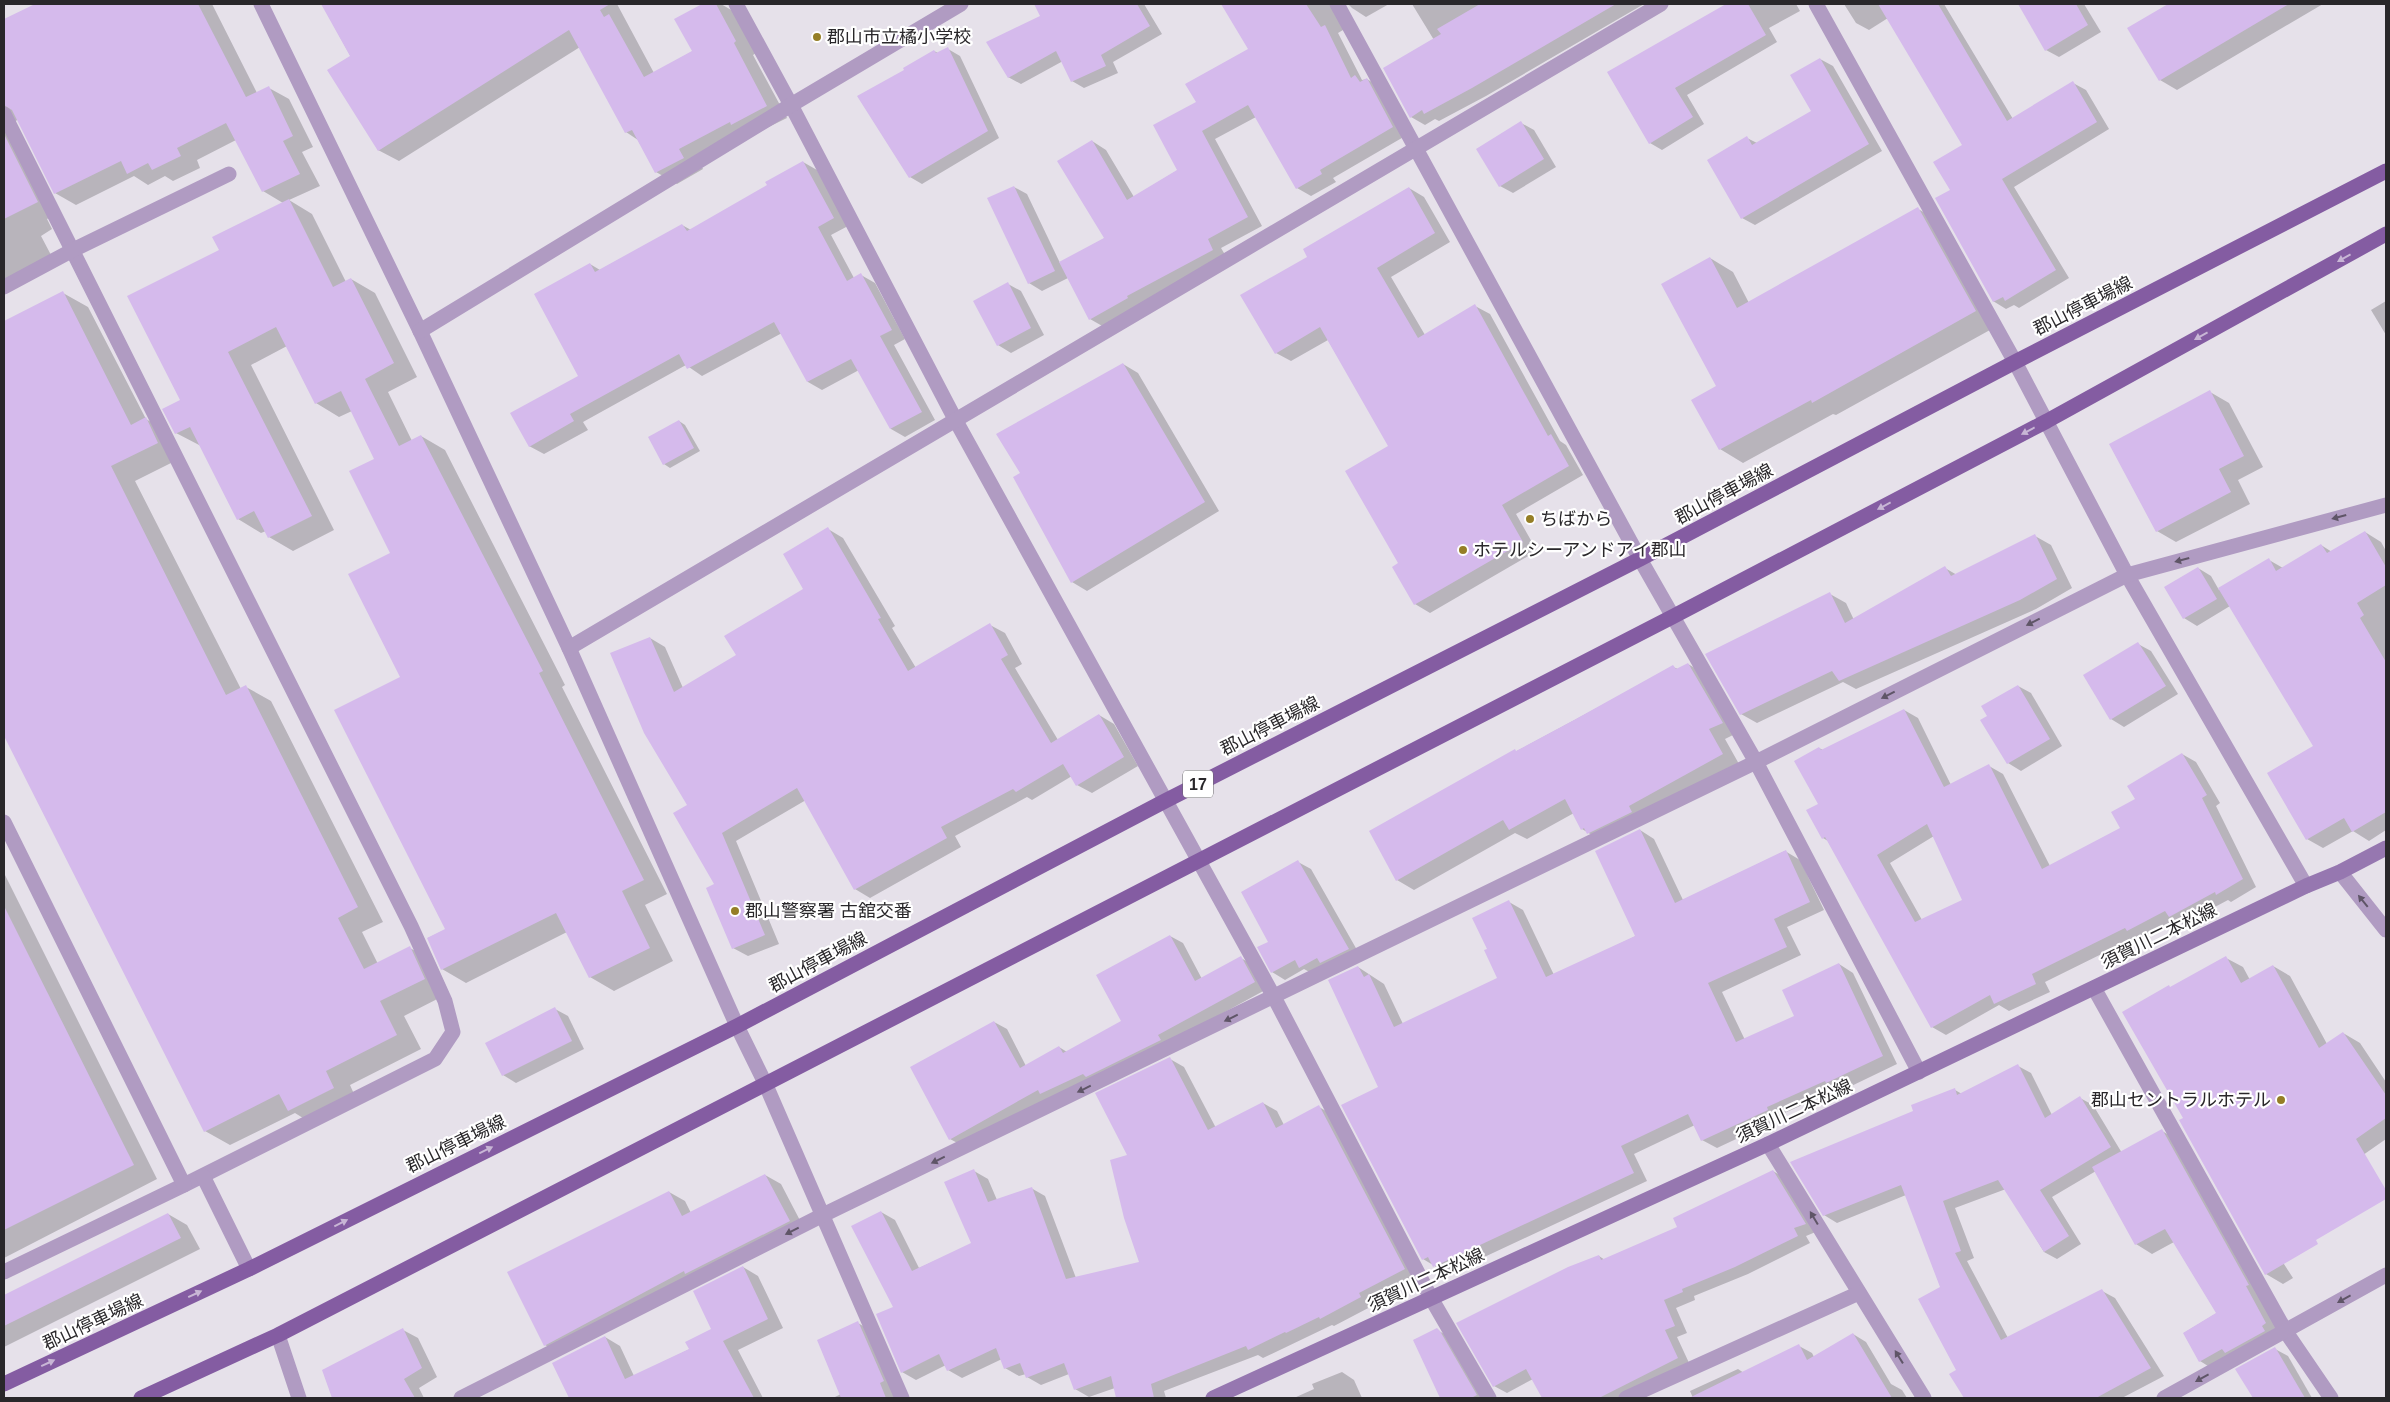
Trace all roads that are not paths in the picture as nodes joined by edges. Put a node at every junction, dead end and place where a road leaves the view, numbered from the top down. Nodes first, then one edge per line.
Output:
1 (261, 4) edge
2 (736, 4) edge
3 (962, 4) edge
4 (1337, 4) edge
5 (1661, 4) edge
6 (1816, 4) edge
7 (791, 105) junction
8 (4, 114) edge
9 (1416, 149) junction
10 (2386, 171) edge
11 (229, 174) dead end
12 (2386, 234) edge
13 (72, 250) junction
14 (4, 287) edge
15 (420, 331) junction
16 (2015, 362) junction
17 (956, 421) junction
18 (2047, 421) junction
19 (2386, 504) edge
20 (1640, 559) junction
21 (2126, 575) junction
22 (1674, 616) junction
23 (569, 648) junction
24 (1756, 762) junction
25 (1165, 801) junction
26 (4, 822) edge
27 (2386, 848) edge
28 (1198, 861) junction
29 (2340, 872) junction
30 (2306, 886) junction
31 (2386, 930) edge
32 (2094, 988) junction
33 (1274, 997) junction
34 (737, 1026) junction
35 (1919, 1072) junction
36 (765, 1083) junction
37 (1768, 1144) junction
38 (203, 1176) junction
39 (184, 1186) junction
40 (823, 1215) junction
41 (249, 1269) junction
42 (4, 1272) edge
43 (2386, 1275) edge
44 (1859, 1293) junction
45 (1431, 1298) junction
46 (2286, 1332) junction
47 (278, 1335) junction
48 (4, 1384) edge
49 (141, 1398) edge
50 (299, 1398) edge
51 (461, 1398) edge
52 (902, 1398) edge
53 (1213, 1398) edge
54 (1489, 1398) edge
55 (1626, 1398) edge
56 (1924, 1398) edge
57 (2164, 1398) edge
58 (2332, 1398) edge

1 - 15 street
2 - 7 street
3 - 7 street
4 - 9 street
5 - 9 street
6 - 16 street
7 - 15 street
7 - 17 street
8 - 13 street
9 - 17 street
9 - 20 street
10 - 16 main road, 郡山停車場線 / 17
11 - 13 street
12 -> 18 main road
13 - 14 street
13 - 38 street
15 - 23 street
16 - 18 street
16 - 20 main road, 郡山停車場線 / 17
17 - 23 street
17 - 25 street
18 - 21 street
18 -> 22 main road
19 -> 21 street
20 - 22 street
20 - 25 main road, 郡山停車場線 / 17
21 -> 24 street
21 - 30 street
22 - 24 street
22 - 28 main road
23 - 34 street
24 - 33 street
24 - 35 street
25 - 28 street
25 - 34 main road, 郡山停車場線 / 17
26 - 39 street
27 - 29 main road, 須賀川二本松線
28 - 33 street
28 - 36 main road
29 - 30 main road, 須賀川二本松線
31 -> 29 street
30 - 32 main road, 須賀川二本松線
32 - 35 main road, 須賀川二本松線
32 - 46 street
33 -> 40 street
33 - 45 street
34 - 36 street
41 -> 34 main road, 郡山停車場線 / 17
35 - 37 main road, 須賀川二本松線
36 - 40 street
36 - 47 main road
44 -> 37 street
37 - 45 main road, 須賀川二本松線
38 - 39 street
38 - 41 street
39 - 42 street
40 -> 51 street
40 - 52 street
48 -> 41 main road, 郡山停車場線 / 17
43 -> 46 street
44 - 55 street
56 -> 44 street
45 - 53 main road, 須賀川二本松線
45 - 54 street
46 -> 57 street
46 - 58 street
47 - 49 main road
47 - 50 street

